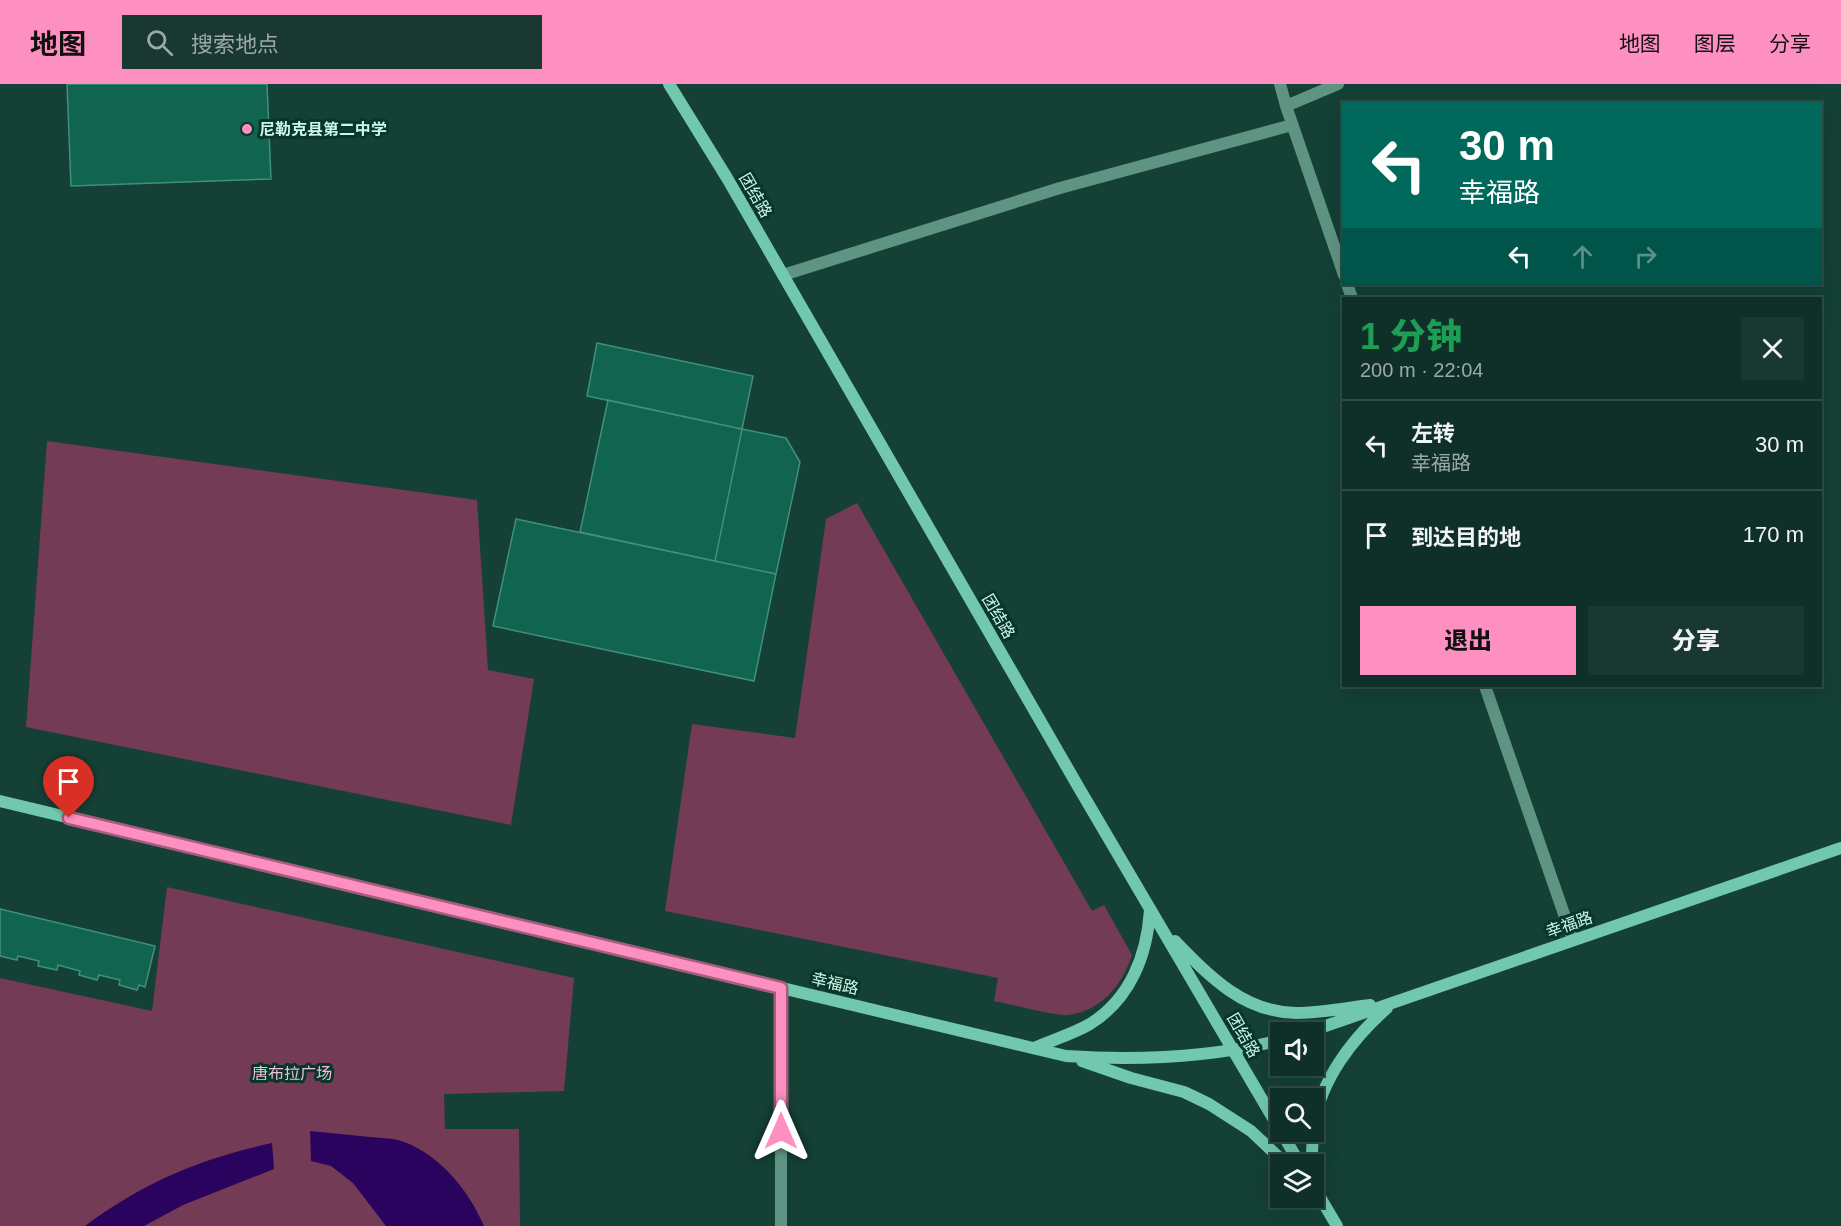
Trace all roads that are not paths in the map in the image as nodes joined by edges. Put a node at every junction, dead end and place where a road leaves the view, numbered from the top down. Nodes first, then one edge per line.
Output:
1 (669, 84) edge
2 (1280, 84) edge
3 (1338, 84) edge
4 (1286, 106) junction
5 (1292, 125) junction
6 (1342, 269) edge
7 (783, 275) junction
8 (1485, 687) edge
9 (0, 801) edge
10 (1841, 848) edge
11 (1150, 910) junction
12 (1161, 928) junction
13 (1573, 940) junction
14 (781, 988) junction
15 (1392, 1003) junction
16 (1324, 1026) edge
17 (1270, 1042) edge
18 (1034, 1048) junction
19 (1233, 1050) junction
20 (1066, 1056) junction
21 (1324, 1092) edge
22 (1275, 1154) edge
23 (1294, 1154) edge
24 (1324, 1206) edge
25 (781, 1226) edge
26 (1337, 1226) edge

1 - 7 street, 团结路
2 - 4 street
3 - 4 street
4 - 5 street
5 - 6 street
5 - 7 street
7 - 11 street, 团结路
8 - 13 street
9 - 14 street, 幸福路
10 - 13 street, 幸福路
11 - 12 street, 团结路
11 - 18 street
12 - 15 street
12 - 19 street, 团结路
13 - 15 street, 幸福路
14 - 18 street, 幸福路
14 - 25 street
15 - 16 street, 幸福路
15 - 21 street
17 - 19 street, 幸福路
18 - 20 street, 幸福路
19 - 20 street, 幸福路
19 - 23 street, 团结路
20 - 22 street
24 - 26 street

